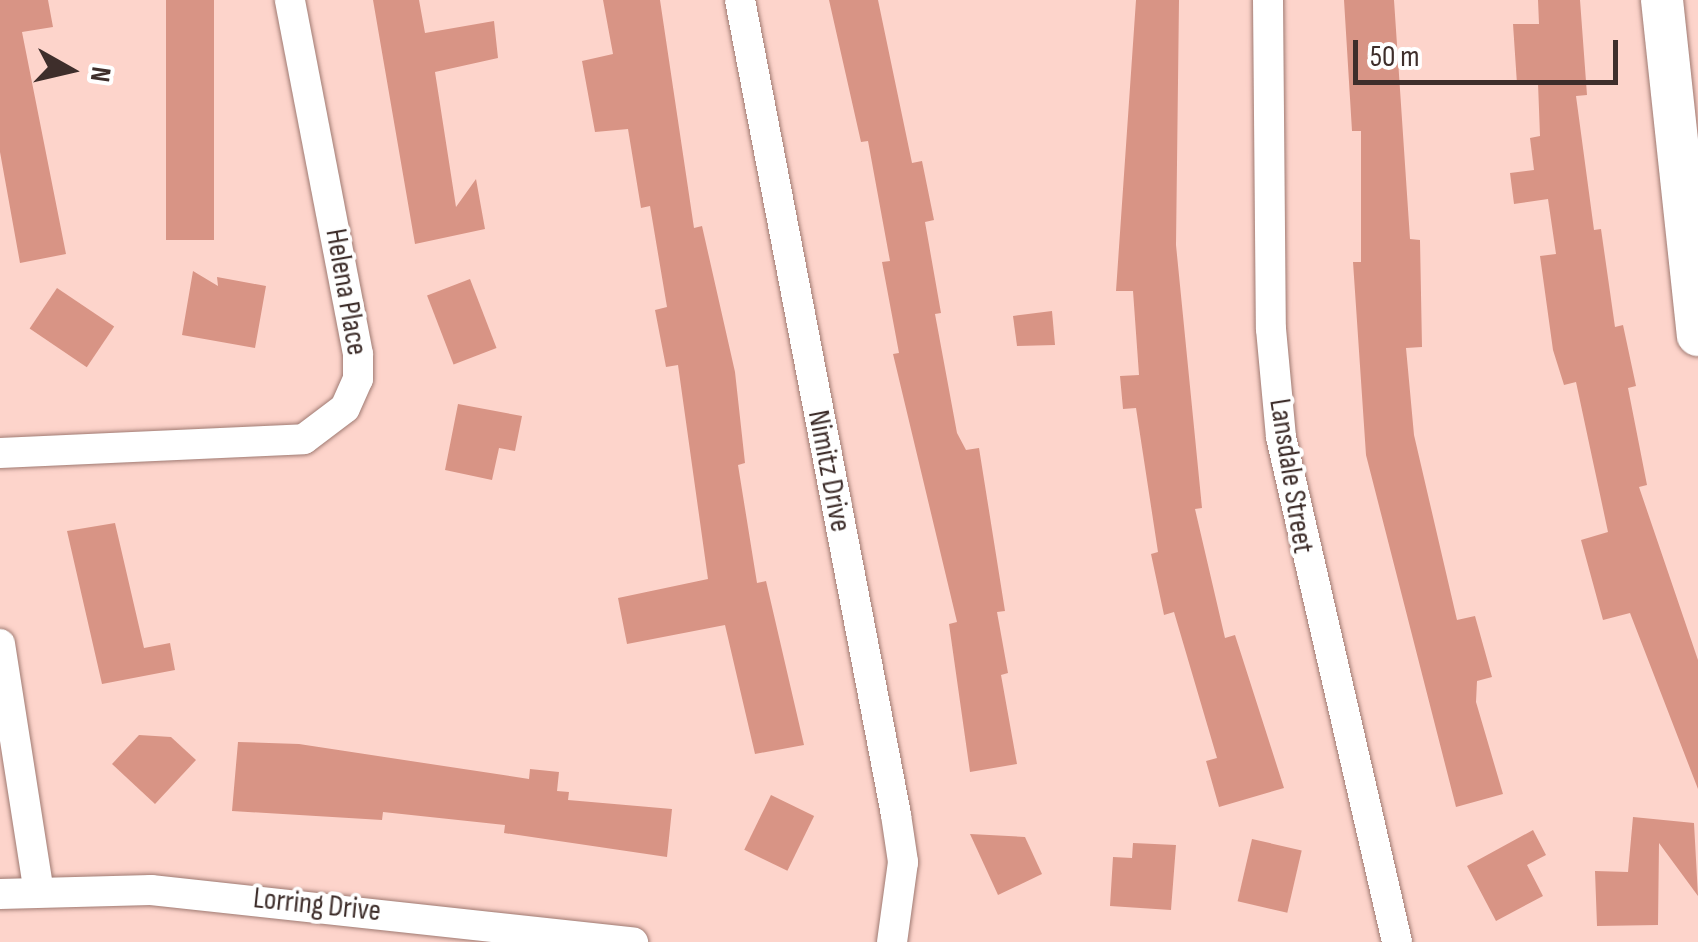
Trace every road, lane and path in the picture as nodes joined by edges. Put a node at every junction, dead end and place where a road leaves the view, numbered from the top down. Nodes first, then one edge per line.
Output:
1 (290, 0) edge
2 (740, 0) edge
3 (1268, 0) edge
4 (1662, 0) edge
5 (1698, 336) edge
6 (0, 452) edge
7 (0, 644) edge
8 (38, 888) junction
9 (0, 894) edge
10 (633, 942) edge
11 (892, 942) edge
12 (1397, 942) edge

1 - 6 street, Helena Place
2 - 11 street, Nimitz Drive
3 - 12 street, Lansdale Street
4 - 5 street
7 - 8 street
8 - 9 street, Lorring Drive
8 - 10 street, Lorring Drive

